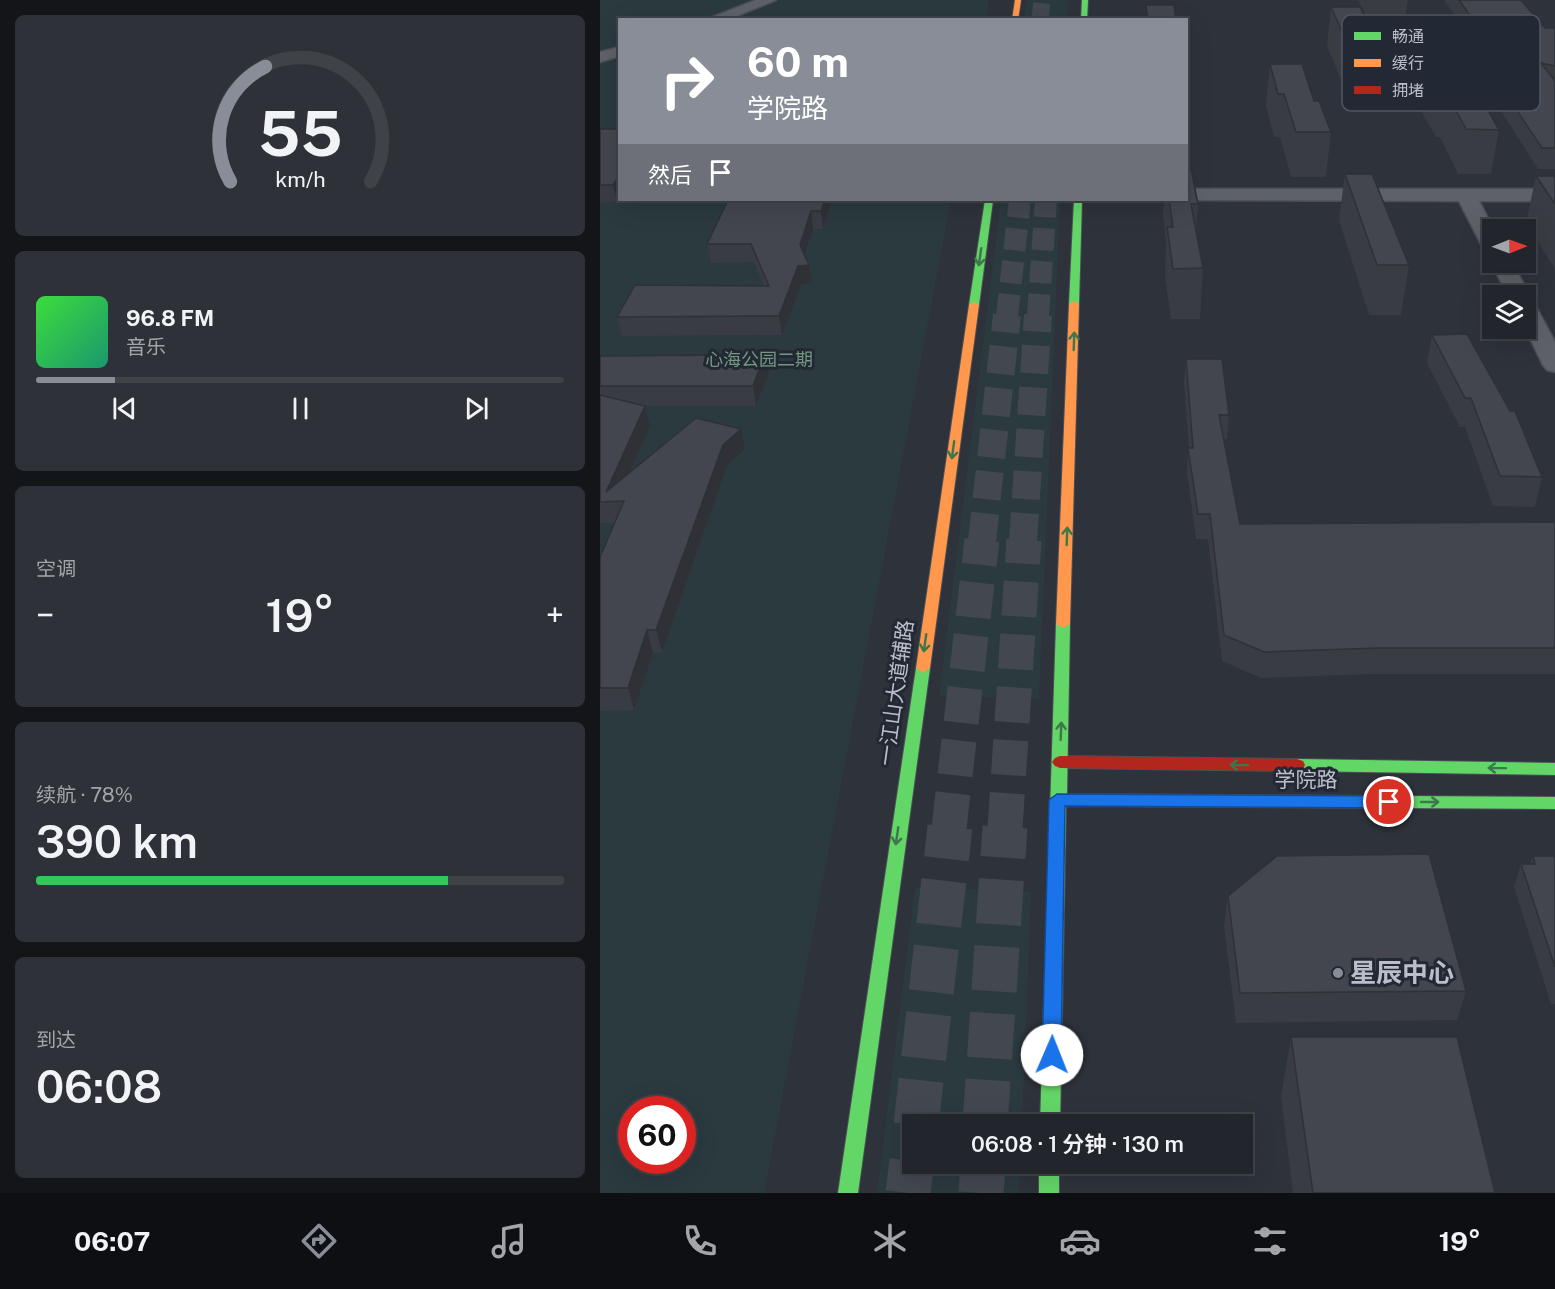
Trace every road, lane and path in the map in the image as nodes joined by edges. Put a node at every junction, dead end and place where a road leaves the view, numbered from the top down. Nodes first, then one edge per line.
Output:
1 (769, 0) edge
2 (1017, 0) edge
3 (1085, 0) edge
4 (718, 18) edge
5 (1015, 18) edge
6 (1084, 18) edge
7 (618, 52) edge
8 (600, 57) edge
9 (1188, 195) edge
10 (1466, 195) junction
11 (1555, 195) edge
12 (989, 201) edge
13 (1078, 201) edge
14 (1482, 226) edge
15 (1536, 328) edge
16 (1555, 365) edge
17 (1060, 762) junction
18 (1555, 769) edge
19 (1057, 800) junction
20 (1555, 803) edge
21 (1050, 1114) edge
22 (1049, 1174) edge
23 (849, 1193) edge
24 (1049, 1193) edge

1 - 4 street
2 - 5 main road
3 - 6 main road
7 - 8 street
9 - 10 street
10 - 11 street
10 - 14 street
12 -> 23 main road, 一江山大道辅路
17 -> 13 main road
15 - 16 street
18 -> 17 main road, 学院路
17 - 19 main road
19 -> 20 main road, 学院路
19 - 21 main road
22 - 24 main road

